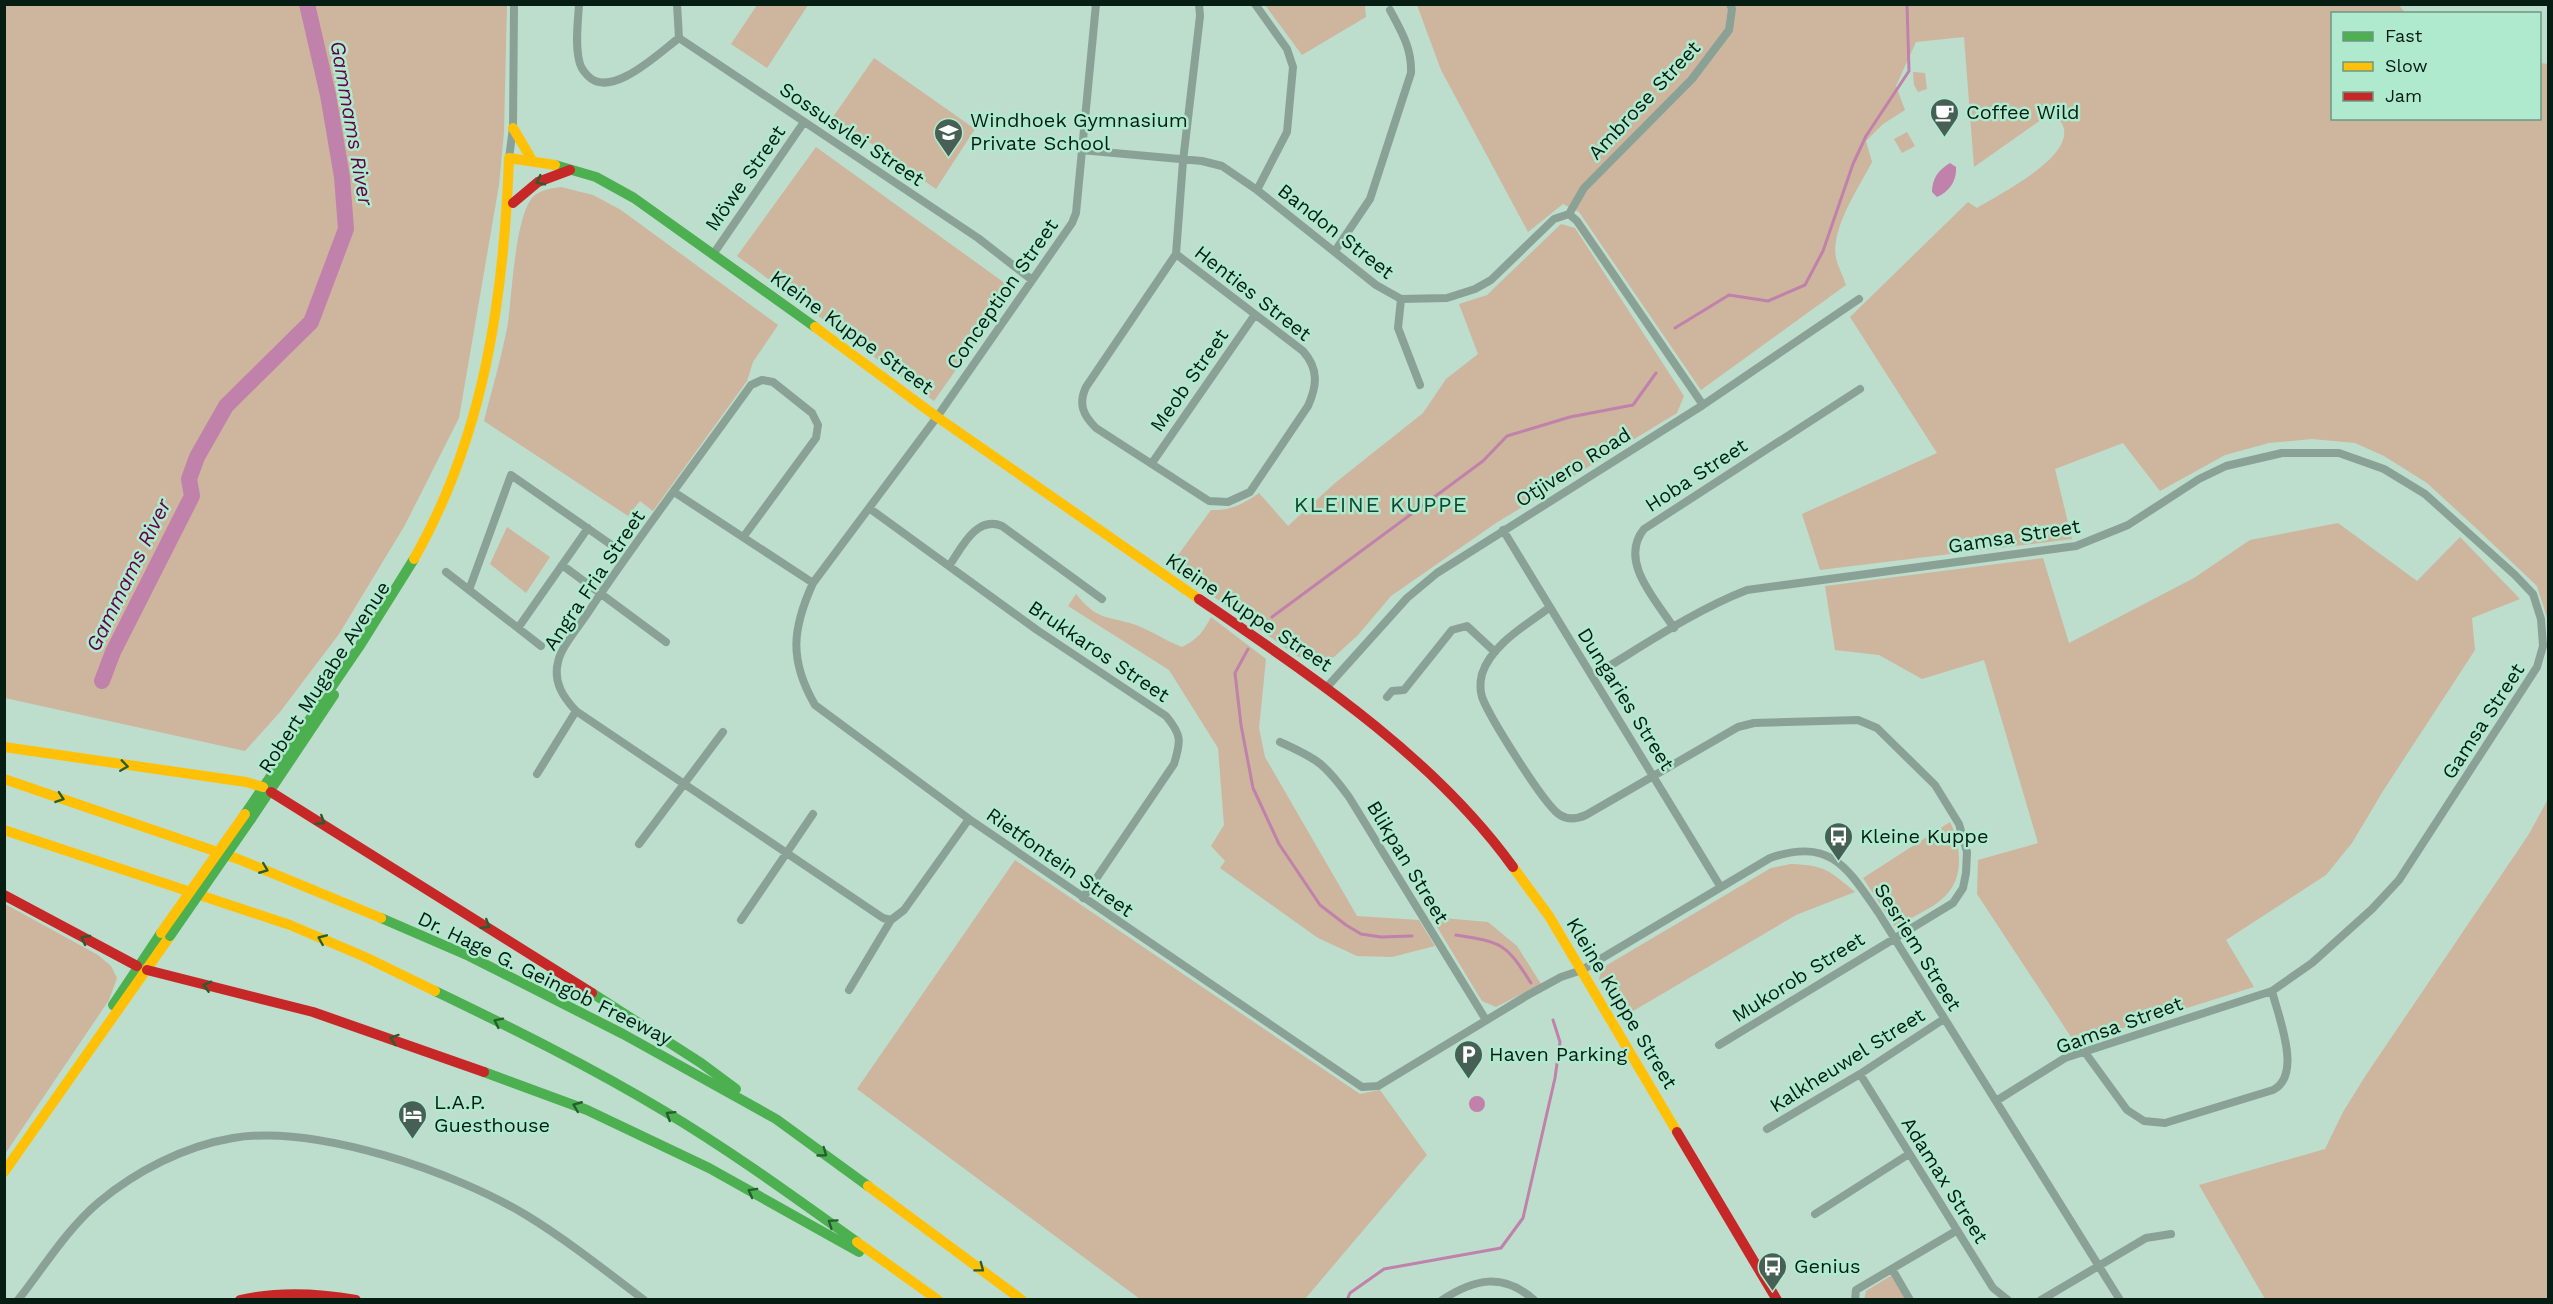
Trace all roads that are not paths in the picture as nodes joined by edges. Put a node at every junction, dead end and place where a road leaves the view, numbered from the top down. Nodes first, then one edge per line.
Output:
1 (514, 4) edge
2 (579, 4) edge
3 (677, 4) edge
4 (1096, 4) edge
5 (1199, 4) edge
6 (1256, 4) edge
7 (1730, 4) edge
8 (1390, 10) dead end
9 (679, 38) junction
10 (804, 122) junction
11 (513, 132) junction
12 (1081, 150) junction
13 (513, 158) junction
14 (532, 160) junction
15 (1183, 161) junction
16 (573, 170) junction
17 (1257, 190) junction
18 (513, 203) junction
19 (1569, 214) junction
20 (1335, 251) junction
21 (714, 253) junction
22 (1176, 254) junction
23 (1032, 280) junction
24 (1401, 299) junction
25 (1859, 299) dead end
26 (1254, 316) junction
27 (1419, 385) dead end
28 (1860, 389) dead end
29 (1703, 405) junction
30 (937, 417) junction
31 (1152, 463) junction
32 (674, 492) junction
33 (869, 508) junction
34 (588, 528) junction
35 (1503, 530) junction
36 (744, 536) junction
37 (613, 546) dead end
38 (562, 565) junction
39 (949, 566) junction
40 (446, 572) dead end
41 (813, 584) junction
42 (469, 590) junction
43 (601, 593) junction
44 (1102, 599) dead end
45 (1549, 608) junction
46 (518, 628) junction
47 (1674, 628) junction
48 (666, 642) dead end
49 (541, 646) dead end
50 (1495, 652) junction
51 (1593, 676) junction
52 (1327, 687) junction
53 (1387, 697) dead end
54 (576, 711) junction
55 (723, 732) dead end
56 (1280, 741) dead end
57 (4, 747) edge
58 (537, 774) dead end
59 (1654, 776) junction
60 (4, 779) edge
61 (683, 783) junction
62 (266, 789) junction
63 (813, 814) dead end
64 (969, 819) junction
65 (4, 830) edge
66 (639, 843) dead end
67 (786, 853) junction
68 (1720, 886) junction
69 (4, 895) edge
70 (1083, 898) junction
71 (741, 920) dead end
72 (891, 920) junction
73 (1893, 938) junction
74 (142, 968) junction
75 (1582, 970) junction
76 (849, 990) dead end
77 (2272, 991) junction
78 (1944, 1019) junction
79 (1486, 1020) junction
80 (1719, 1045) dead end
81 (2084, 1051) junction
82 (1860, 1074) junction
83 (1996, 1101) junction
84 (776, 1119) junction
85 (1767, 1129) dead end
86 (1909, 1154) junction
87 (4, 1163) edge
88 (4, 1172) edge
89 (1815, 1214) dead end
90 (1956, 1231) junction
91 (2170, 1234) dead end
92 (2099, 1267) junction
93 (1892, 1269) junction
94 (913, 1282) junction
95 (18, 1299) edge
96 (240, 1299) edge
97 (356, 1299) edge
98 (644, 1299) edge
99 (938, 1299) edge
100 (1022, 1299) edge
101 (1442, 1299) edge
102 (1534, 1299) edge
103 (1777, 1299) edge
104 (1855, 1299) edge
105 (1910, 1299) edge
106 (2008, 1299) edge
107 (2041, 1299) edge
108 (2120, 1299) edge

1 - 11 street, Robert Mugabe Avenue
2 - 9 street
3 - 9 street
4 - 12 street, Conception Street
5 - 15 street, Henties Street
6 - 17 street
7 - 19 street, Ambrose Street
8 - 20 street
9 - 10 street, Sossusvlei Street
10 - 21 street, Möwe Street
10 - 23 street, Sossusvlei Street
11 - 13 street, Robert Mugabe Avenue
11 - 14 main road
12 - 15 street, Bandon Street
12 - 23 street, Conception Street
13 - 14 main road, Kleine Kuppe Street
13 - 18 main road, Robert Mugabe Avenue
13 - 62 main road, Robert Mugabe Avenue
14 - 16 main road, Kleine Kuppe Street
15 - 17 street, Bandon Street
15 - 22 street, Henties Street
16 -> 18 main road
16 - 21 main road, Kleine Kuppe Street
17 - 20 street, Bandon Street
18 - 62 main road, Robert Mugabe Avenue
19 - 24 street, Bandon Street
19 - 29 street
20 - 24 street, Bandon Street
21 - 30 main road, Kleine Kuppe Street
22 - 26 street, Henties Street
22 - 31 street, Henties Street
23 - 30 street, Conception Street
24 - 27 street
25 - 29 street, Otjivero Road
26 - 31 street, Meob Street
26 - 31 street, Henties Street
28 - 47 street, Hoba Street
29 - 35 street, Otjivero Road
30 - 33 street, Rietfontein Street
30 - 52 main road, Kleine Kuppe Street
32 - 36 street
32 - 36 street, Angra Fria Street
32 - 43 street, Angra Fria Street
33 - 39 street, Brukkaros Street
33 - 41 street, Rietfontein Street
34 - 37 street
34 - 38 street
34 - 42 street
35 - 45 street, Dungaries Street
35 - 52 street, Otjivero Road
36 - 41 street
38 - 43 street
38 - 46 street
39 - 44 street
39 - 70 street, Brukkaros Street
40 - 42 street
41 - 64 street, Rietfontein Street
42 - 46 street
43 - 48 street
43 - 54 street, Angra Fria Street
45 - 50 street, Mukorob Street
45 - 51 street, Dungaries Street
46 - 49 street
47 - 51 street, Gamsa Street
47 - 77 street, Gamsa Street
50 - 53 street
50 - 59 street, Mukorob Street
51 - 59 street, Dungaries Street
52 - 75 main road, Kleine Kuppe Street
54 - 58 street
54 - 61 street, Angra Fria Street
55 - 61 street
56 - 79 street, Blikpan Street
57 -> 62 main road
59 - 68 street, Dungaries Street
59 - 73 street, Mukorob Street
60 -> 84 main road, Dr. Hage G. Geingob Freeway
61 - 66 street
61 - 67 street, Angra Fria Street
62 - 74 main road, Robert Mugabe Avenue, bridge
62 -> 84 main road
63 - 67 street
64 - 70 street, Rietfontein Street
64 - 72 street
94 -> 65 main road
67 - 71 street
67 - 72 street, Angra Fria Street
68 - 73 street, Sesriem Street
68 - 75 street, Sesriem Street
74 -> 69 main road
70 - 79 street, Rietfontein Street
72 - 76 street
73 - 78 street, Sesriem Street
73 - 80 street, Mukorob Street
74 - 87 main road, Robert Mugabe Avenue
74 - 88 main road, Robert Mugabe Avenue
94 -> 74 main road
75 - 79 street, Rietfontein Street
75 - 103 main road, Kleine Kuppe Street
77 - 81 street, Gamsa Street
77 - 81 street
78 - 82 street, Kalkheuwel Street
78 - 83 street, Sesriem Street
81 - 83 street, Gamsa Street
82 - 85 street, Kalkheuwel Street
82 - 86 street, Adamax Street
83 - 92 street, Sesriem Street
84 -> 100 main road, Dr. Hage G. Geingob Freeway
86 - 89 street
86 - 90 street, Adamax Street
90 - 93 street
90 - 106 street, Adamax Street
91 - 92 street
92 - 107 street
92 - 108 street, Sesriem Street
93 - 104 street
93 - 105 street
94 - 99 main road
95 - 98 street
96 - 97 main road
101 - 102 street

